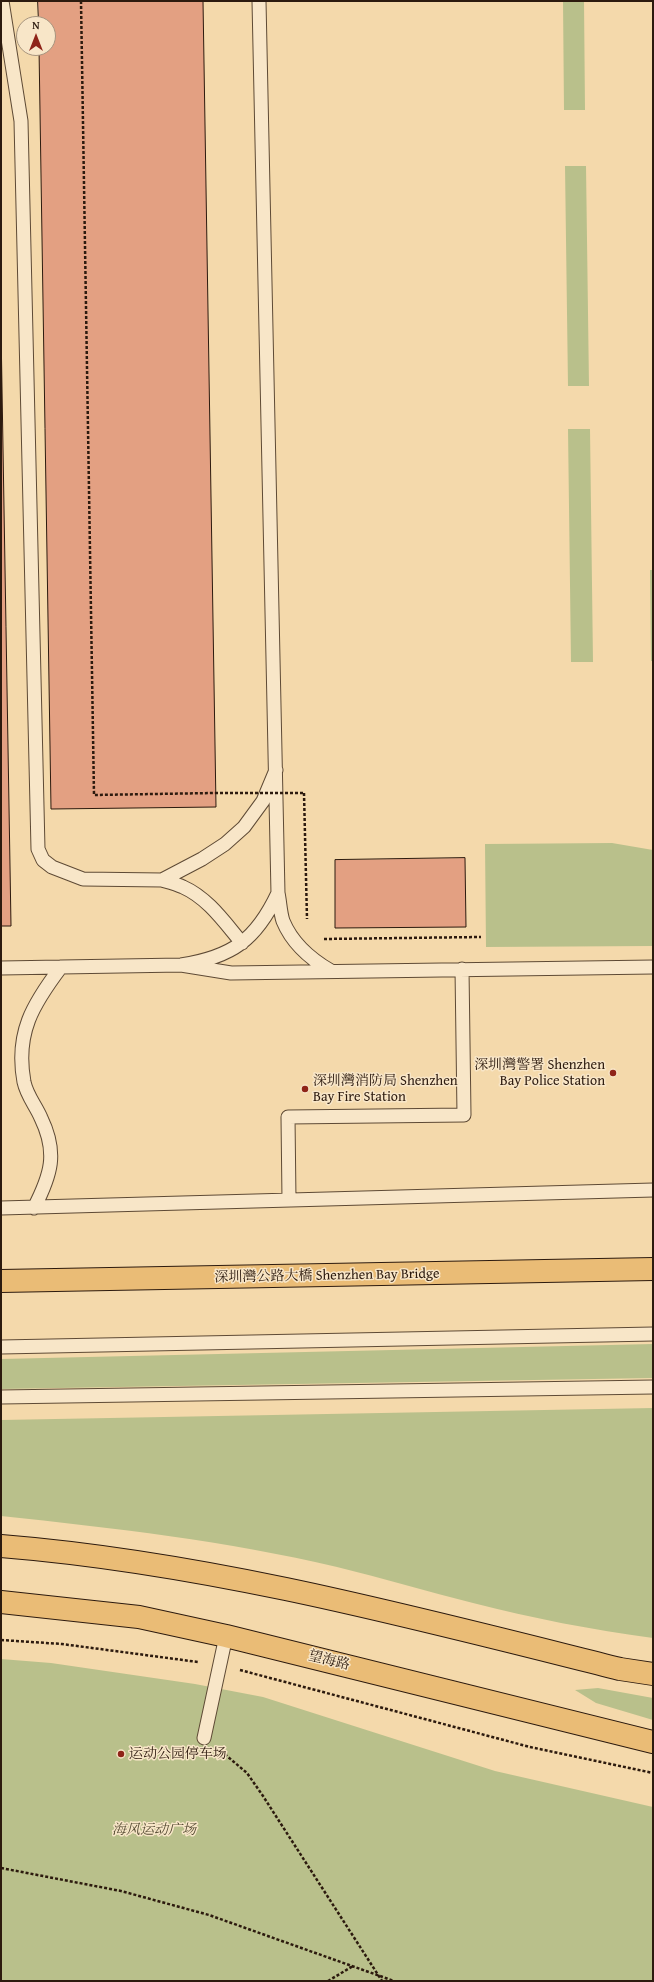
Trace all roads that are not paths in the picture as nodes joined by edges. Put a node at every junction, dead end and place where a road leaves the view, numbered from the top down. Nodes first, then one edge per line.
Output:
1 (2, 1) edge
2 (258, 1) edge
3 (276, 770) junction
4 (162, 880) junction
5 (278, 893) junction
6 (242, 944) junction
7 (181, 965) junction
8 (653, 966) edge
9 (61, 968) junction
10 (1, 969) edge
11 (462, 969) junction
12 (331, 971) junction
13 (653, 1190) edge
14 (289, 1200) junction
15 (1, 1208) edge
16 (34, 1208) junction
17 (653, 1269) edge
18 (1, 1281) edge
19 (653, 1334) edge
20 (1, 1347) edge
21 (653, 1387) edge
22 (1, 1397) edge
23 (1, 1546) edge
24 (1, 1602) edge
25 (226, 1636) junction
26 (653, 1674) edge
27 (204, 1738) road end
28 (653, 1742) edge

1 - 4 lane
2 - 3 lane
3 - 4 lane
3 - 5 lane
4 - 6 lane
5 - 6 lane
5 - 12 lane
6 - 7 lane
7 - 9 lane
7 - 12 lane
8 - 11 lane
9 - 10 lane
9 - 16 lane
11 - 12 lane
11 - 14 lane
13 - 14 lane
14 - 16 lane
15 - 16 lane
17 - 18 main road, 深圳灣公路大橋 Shenzhen Bay Bridge
19 - 20 lane
21 - 22 lane
23 - 26 main road
24 - 25 main road, 望海路
25 - 27 lane
25 - 28 main road, 望海路

